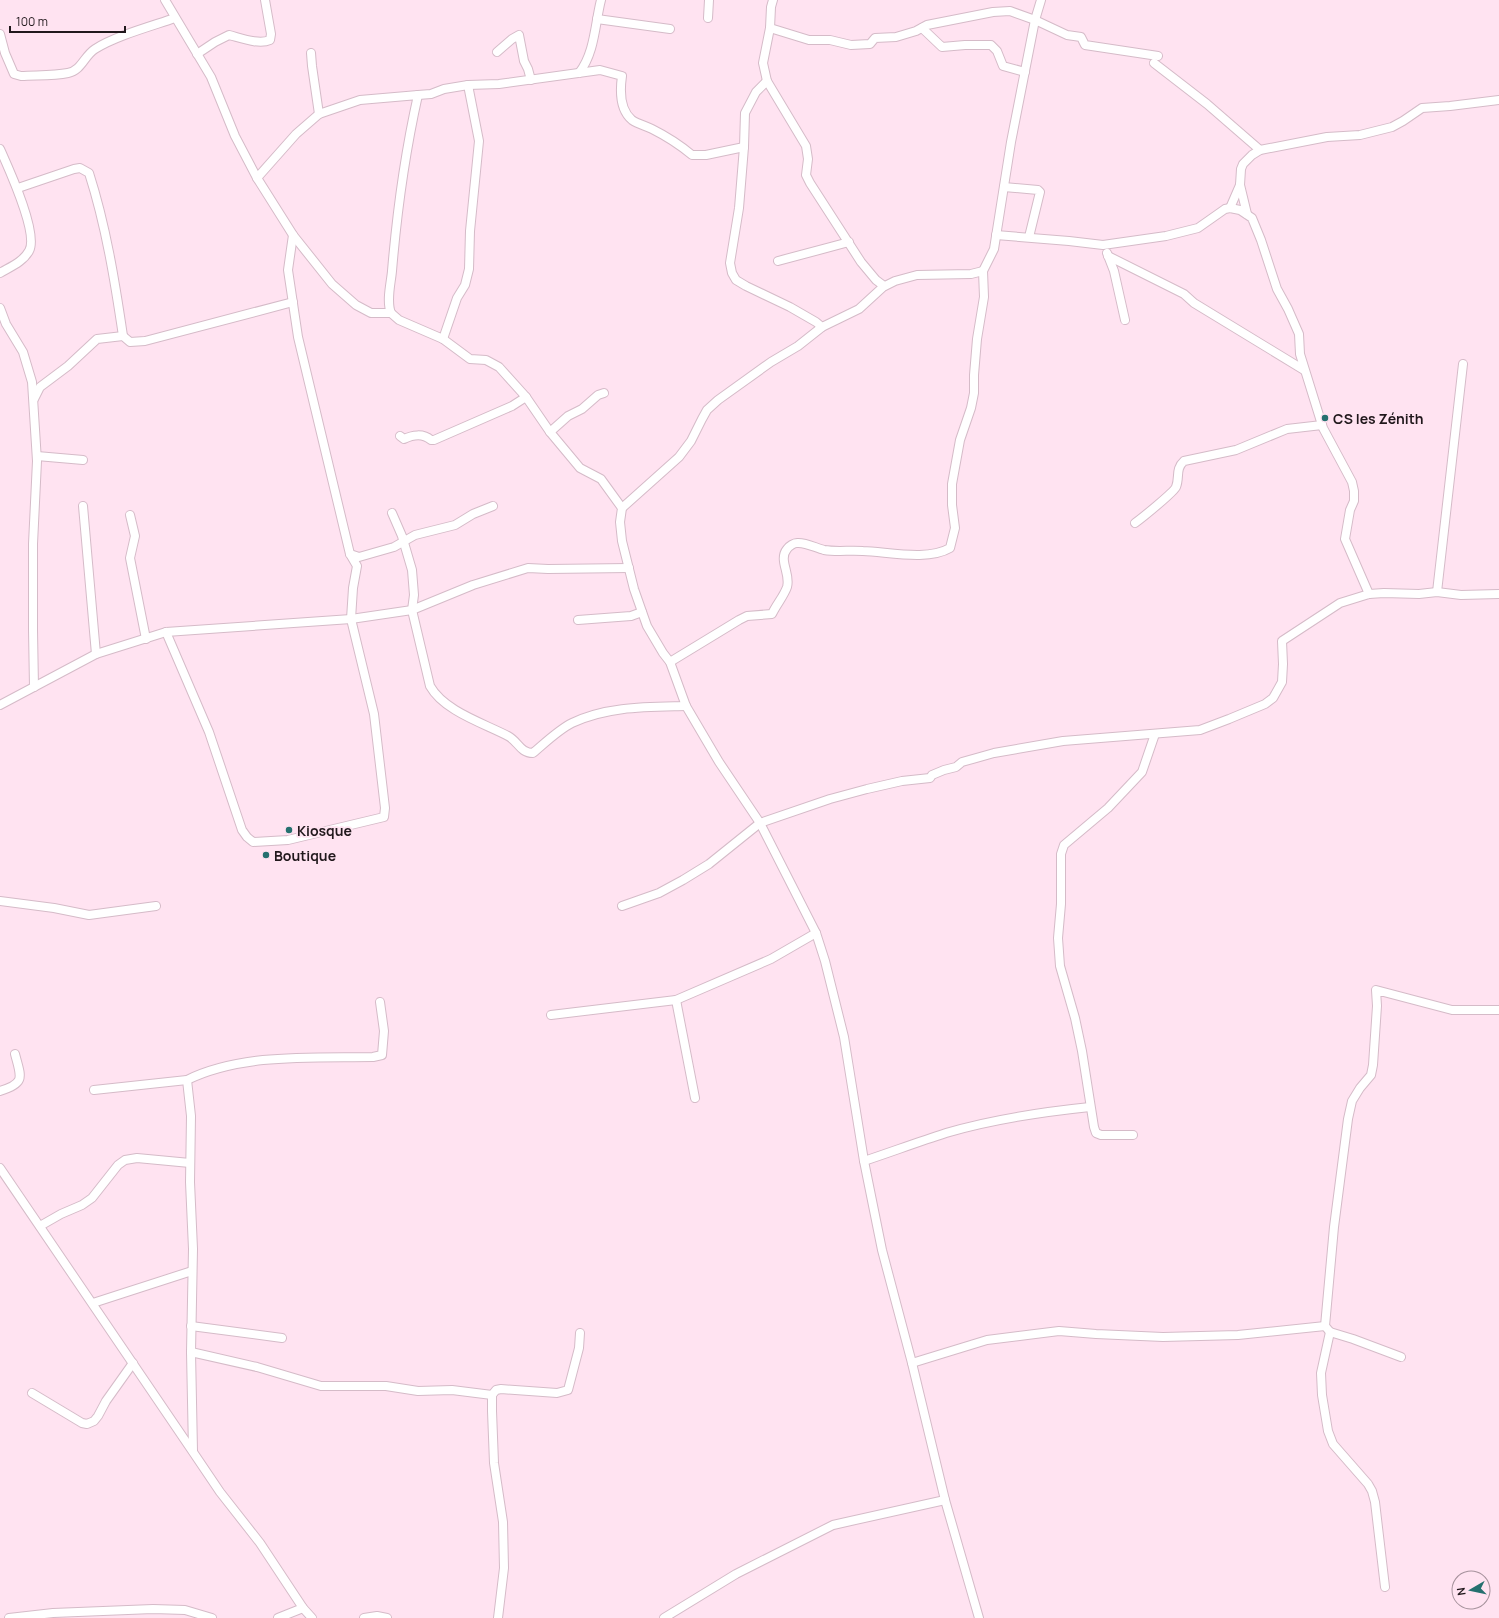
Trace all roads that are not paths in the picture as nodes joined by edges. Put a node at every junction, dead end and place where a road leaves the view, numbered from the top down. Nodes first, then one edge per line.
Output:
1 (165, 0) edge
2 (265, 0) edge
3 (601, 0) edge
4 (709, 0) edge
5 (773, 0) edge
6 (1041, 0) edge
7 (175, 18) junction
8 (708, 18) dead end
9 (597, 19) junction
10 (1035, 20) junction
11 (770, 28) junction
12 (922, 28) junction
13 (670, 29) dead end
14 (0, 34) edge
15 (497, 52) dead end
16 (311, 53) dead end
17 (197, 54) junction
18 (1025, 72) junction
19 (579, 73) junction
20 (531, 80) junction
21 (767, 81) junction
22 (468, 85) junction
23 (418, 95) junction
24 (1499, 100) edge
25 (319, 114) junction
26 (744, 147) junction
27 (0, 149) edge
28 (1260, 150) junction
29 (257, 178) junction
30 (1240, 185) junction
31 (1004, 187) junction
32 (18, 188) junction
33 (1230, 208) junction
34 (1247, 214) junction
35 (293, 235) junction
36 (996, 235) junction
37 (1029, 237) junction
38 (849, 242) junction
39 (1103, 246) junction
40 (1108, 256) junction
41 (778, 261) dead end
42 (983, 271) junction
43 (0, 274) edge
44 (884, 286) junction
45 (292, 302) junction
46 (0, 308) edge
47 (391, 313) junction
48 (1125, 320) dead end
49 (3, 324) edge
50 (822, 328) junction
51 (123, 336) junction
52 (443, 339) junction
53 (1463, 364) dead end
54 (1304, 370) junction
55 (604, 393) dead end
56 (526, 397) junction
57 (34, 398) junction
58 (1322, 425) junction
59 (550, 432) junction
60 (400, 436) dead end
61 (37, 456) junction
62 (83, 460) dead end
63 (83, 506) dead end
64 (493, 506) dead end
65 (622, 508) junction
66 (392, 513) dead end
67 (130, 515) dead end
68 (1135, 523) dead end
69 (404, 540) junction
70 (350, 554) junction
71 (629, 568) junction
72 (1437, 592) junction
73 (1369, 594) junction
74 (1499, 594) edge
75 (412, 610) junction
76 (642, 612) junction
77 (351, 619) junction
78 (578, 620) dead end
79 (166, 632) junction
80 (146, 639) junction
81 (96, 654) junction
82 (670, 662) junction
83 (34, 688) junction
84 (0, 705) edge
85 (686, 706) junction
86 (1155, 734) junction
87 (760, 823) junction
88 (0, 900) edge
89 (156, 906) dead end
90 (622, 906) dead end
91 (816, 933) junction
92 (676, 1000) junction
93 (380, 1002) dead end
94 (1499, 1010) edge
95 (551, 1015) dead end
96 (15, 1054) dead end
97 (187, 1080) junction
98 (94, 1090) dead end
99 (0, 1091) edge
100 (695, 1098) dead end
101 (1090, 1107) junction
102 (1133, 1135) dead end
103 (864, 1161) junction
104 (190, 1163) junction
105 (0, 1168) edge
106 (40, 1226) junction
107 (192, 1271) junction
108 (93, 1303) junction
109 (191, 1326) junction
110 (1327, 1329) junction
111 (580, 1333) dead end
112 (282, 1338) dead end
113 (191, 1352) junction
114 (1401, 1358) dead end
115 (133, 1363) junction
116 (912, 1363) junction
117 (32, 1393) dead end
118 (492, 1395) junction
119 (193, 1452) junction
120 (945, 1500) junction
121 (1384, 1587) dead end
122 (303, 1608) junction
123 (153, 1609) junction
124 (0, 1618) edge
125 (8, 1618) edge
126 (152, 1618) edge
127 (212, 1618) edge
128 (278, 1618) edge
129 (312, 1618) edge
130 (364, 1618) edge
131 (387, 1618) edge
132 (498, 1618) edge
133 (664, 1618) edge
134 (979, 1618) edge

1 - 7 street
2 - 17 street
3 - 9 street
4 - 8 street
5 - 11 street
6 - 10 street
7 - 14 street
7 - 17 street
9 - 13 street
9 - 19 street
10 - 12 street
10 - 18 street
10 - 28 street
11 - 12 street
11 - 21 street
12 - 18 street
15 - 20 street
16 - 25 street
17 - 29 street
18 - 31 street
19 - 20 street
19 - 26 street
20 - 22 street
21 - 26 street
21 - 38 street
22 - 23 street
22 - 52 street
23 - 25 street
23 - 47 street
24 - 28 street
25 - 29 street
26 - 50 street
27 - 32 street
28 - 30 street
29 - 35 street
30 - 33 street
30 - 34 street
31 - 36 street
31 - 37 street
32 - 43 street
32 - 51 street
33 - 34 street
33 - 39 street
34 - 54 street
35 - 45 street
35 - 47 street
36 - 37 street
36 - 42 street
37 - 39 street
38 - 41 street
38 - 44 street
39 - 40 street
40 - 48 street
40 - 54 street
42 - 44 street
42 - 82 street
44 - 50 street
45 - 51 street
45 - 70 street
46 - 49 street
47 - 52 street
49 - 57 street
50 - 65 street
51 - 57 street
52 - 56 street
53 - 72 street
54 - 58 street
55 - 59 street
56 - 59 street
56 - 60 street
57 - 61 street
58 - 68 street
58 - 73 street
59 - 65 street
61 - 62 street
61 - 83 street
63 - 81 street
64 - 69 street
65 - 71 street
66 - 69 street
67 - 80 street
69 - 70 street
69 - 75 street
70 - 77 street
71 - 75 street
71 - 76 street
72 - 73 street
72 - 74 street
73 - 86 street
75 - 77 street
75 - 85 street
76 - 78 street
76 - 82 street
77 - 79 street
77 - 79 street
79 - 80 street
80 - 81 street
81 - 83 street
82 - 85 street
83 - 84 street
85 - 87 street
86 - 87 street
86 - 101 street
87 - 90 street
87 - 91 street
88 - 89 street
91 - 92 street
91 - 103 street
92 - 95 street
92 - 100 street
93 - 97 street
94 - 110 street
96 - 99 street
97 - 98 street
97 - 104 street
101 - 102 street
101 - 103 street
103 - 116 street
104 - 106 street
104 - 107 street
105 - 106 street
106 - 108 street
107 - 108 street
107 - 109 street
108 - 115 street
109 - 112 street
109 - 113 street
110 - 114 street
110 - 116 street
110 - 121 street
111 - 118 street
113 - 118 street
113 - 119 street
115 - 117 street
115 - 119 street
116 - 120 street
118 - 132 street
119 - 122 street
120 - 133 street
120 - 134 street
122 - 128 street
122 - 129 street
123 - 125 street
123 - 126 street
123 - 127 street
124 - 125 street
130 - 131 street

